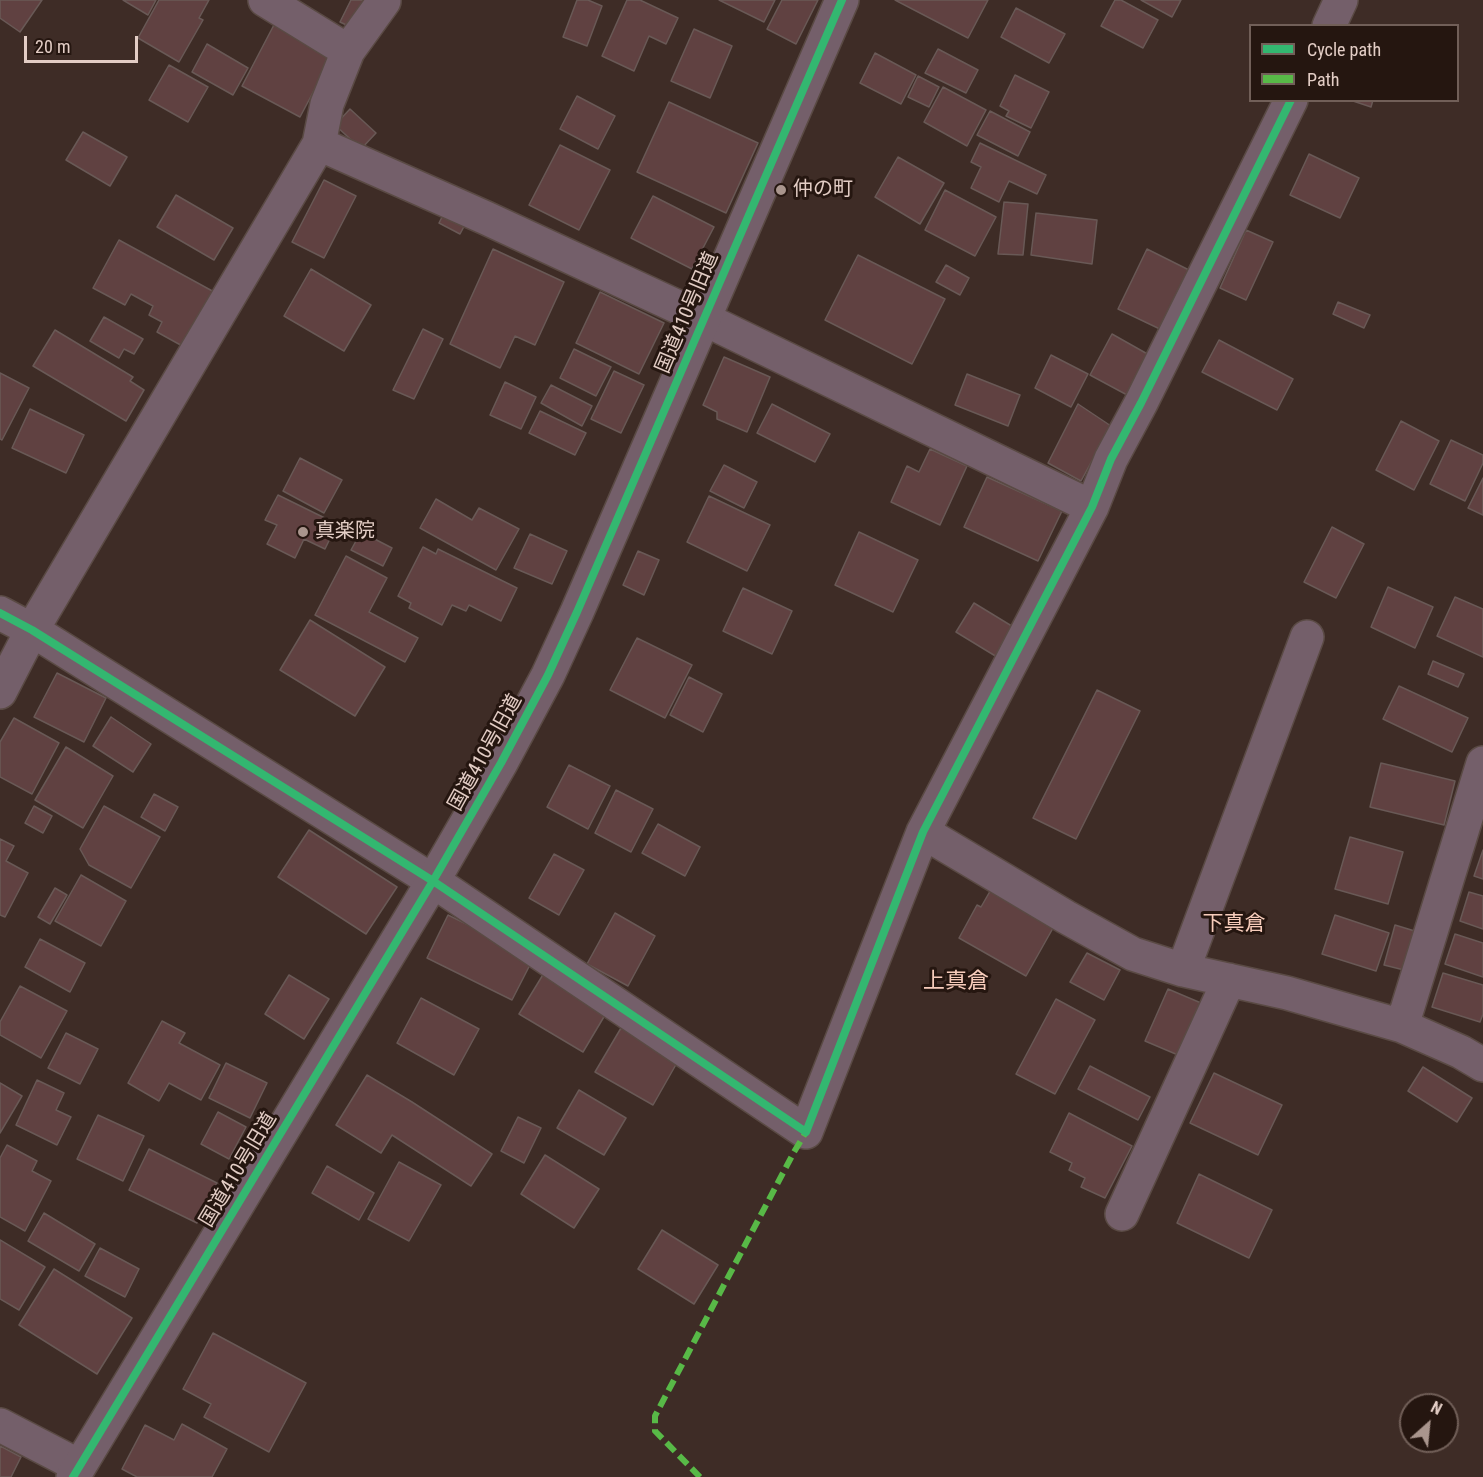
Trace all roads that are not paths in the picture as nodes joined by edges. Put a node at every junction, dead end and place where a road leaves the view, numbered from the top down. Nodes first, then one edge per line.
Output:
1 (265, 0) edge
2 (842, 0) edge
3 (1341, 0) edge
4 (384, 1) edge
5 (1330, 24) edge
6 (348, 51) junction
7 (1290, 102) edge
8 (319, 144) junction
9 (704, 319) junction
10 (1092, 507) junction
11 (0, 613) edge
12 (32, 630) junction
13 (1307, 638) dead end
14 (0, 692) edge
15 (1483, 763) edge
16 (923, 832) junction
17 (433, 881) junction
18 (1183, 970) junction
19 (1229, 980) junction
20 (1402, 1026) junction
21 (1483, 1065) edge
22 (1122, 1214) dead end
23 (0, 1425) edge
24 (76, 1472) edge

1 - 6 street
2 - 9 street, 国道410号旧道
3 - 5 street
4 - 6 street
6 - 8 street
7 - 10 street
8 - 9 street
8 - 12 street
9 - 10 street
9 - 17 street, 国道410号旧道
10 - 16 street
11 - 12 street
12 - 14 street
12 - 17 street
13 - 18 street
15 - 20 street
16 - 17 street
16 - 18 street
17 - 24 street, 国道410号旧道
18 - 19 street
19 - 20 street
19 - 22 street
20 - 21 street
23 - 24 street

